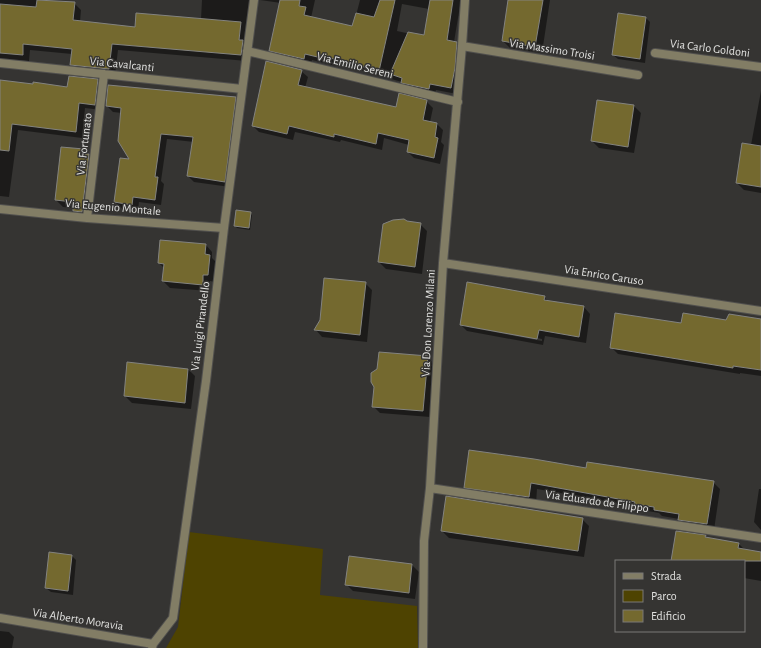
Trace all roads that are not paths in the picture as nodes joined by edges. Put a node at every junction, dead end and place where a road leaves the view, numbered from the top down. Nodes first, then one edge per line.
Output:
1 (254, 0) edge
2 (465, 0) edge
3 (462, 46) junction
4 (248, 51) junction
5 (655, 53) dead end
6 (0, 62) edge
7 (761, 67) edge
8 (104, 74) junction
9 (638, 75) dead end
10 (242, 89) junction
11 (458, 102) junction
12 (0, 209) edge
13 (87, 218) junction
14 (224, 228) junction
15 (443, 263) junction
16 (761, 310) edge
17 (430, 488) junction
18 (761, 538) edge
19 (0, 618) edge
20 (152, 646) edge
21 (423, 648) edge

1 - 4 street, Via Luigi Pirandello
2 - 3 street, Via Don Lorenzo Milani
3 - 9 street, Via Massimo Troisi
3 - 11 street, Via Don Lorenzo Milani
4 - 10 street, Via Luigi Pirandello
4 - 11 street, Via Emilio Sereni
5 - 7 street, Via Carlo Goldoni
6 - 8 street, Via Cavalcanti
8 - 10 street, Via Cavalcanti
8 - 13 street, Via Fortunato
10 - 14 street, Via Luigi Pirandello
11 - 15 street, Via Don Lorenzo Milani
12 - 13 street, Via Eugenio Montale
13 - 14 street, Via Eugenio Montale
14 - 20 street, Via Luigi Pirandello
15 - 16 street, Via Enrico Caruso
15 - 17 street, Via Don Lorenzo Milani
17 - 18 street, Via Eduardo de Filippo
17 - 21 street, Via Don Lorenzo Milani
19 - 20 street, Via Alberto Moravia

